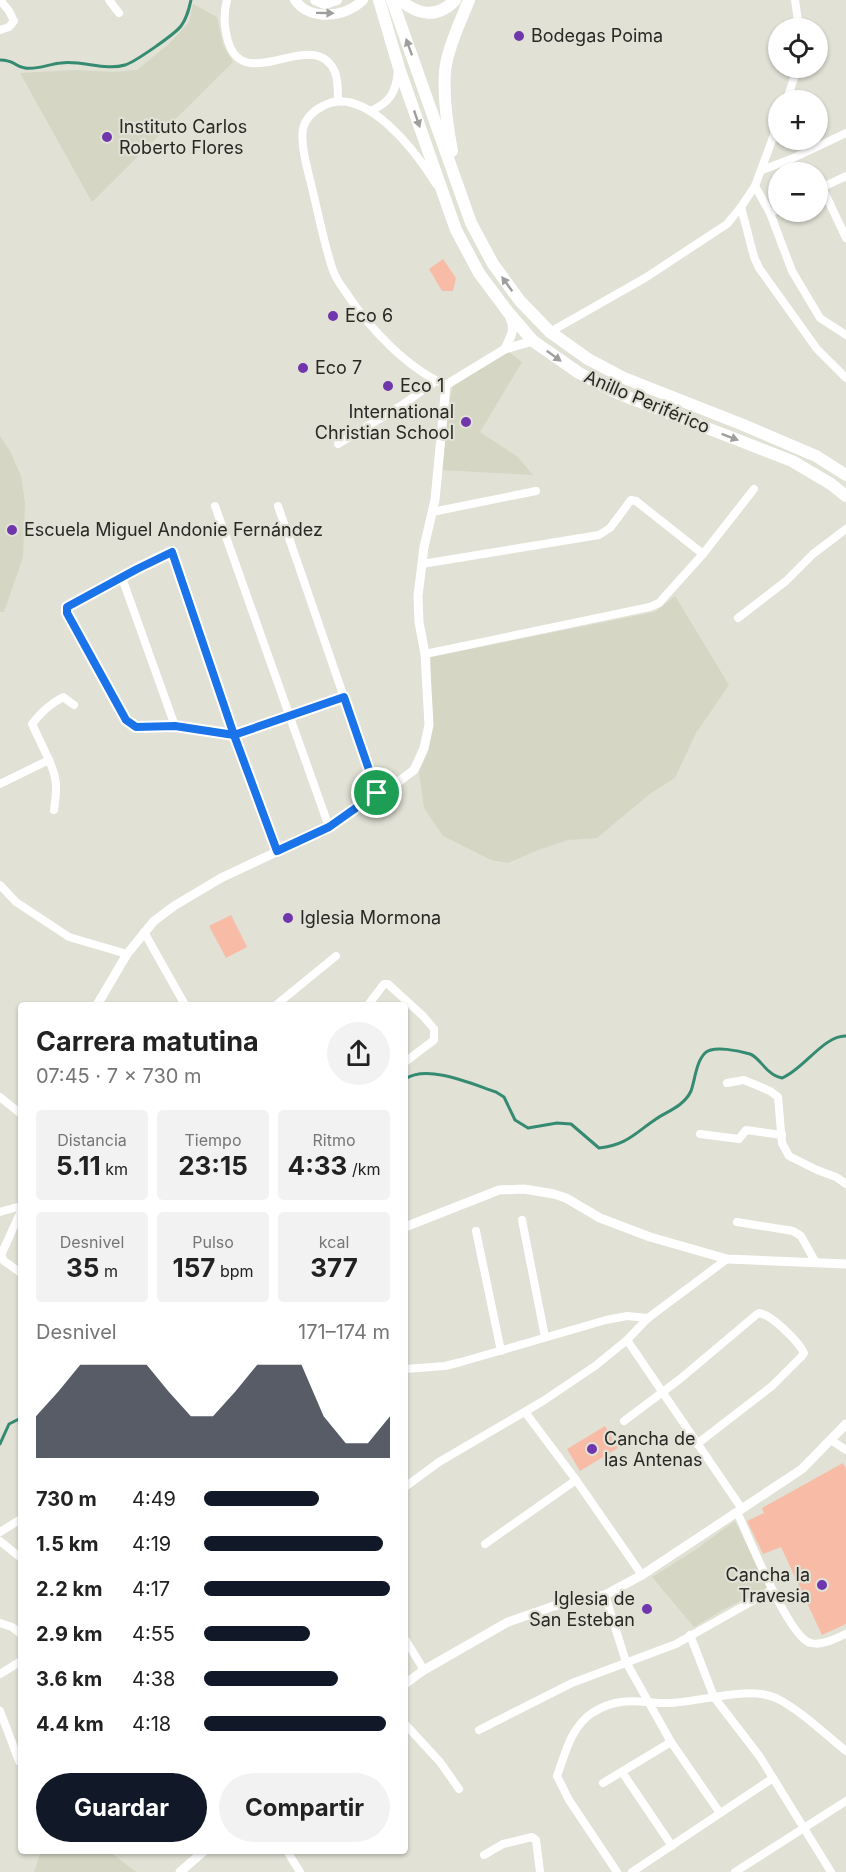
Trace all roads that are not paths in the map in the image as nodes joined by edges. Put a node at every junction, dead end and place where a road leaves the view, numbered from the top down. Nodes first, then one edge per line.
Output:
1 (0, 0) edge
2 (109, 0) edge
3 (227, 0) edge
4 (295, 0) edge
5 (315, 0) edge
6 (337, 0) edge
7 (363, 0) edge
8 (400, 0) edge
9 (455, 0) edge
10 (470, 0) edge
11 (795, 0) edge
12 (383, 1) edge
13 (119, 13) dead end
14 (798, 18) edge
15 (0, 30) edge
16 (399, 68) junction
17 (338, 100) junction
18 (370, 111) junction
19 (846, 133) edge
20 (769, 150) edge
21 (762, 170) junction
22 (846, 176) edge
23 (457, 182) junction
24 (828, 184) edge
25 (755, 186) junction
26 (445, 199) junction
27 (828, 203) edge
28 (741, 207) junction
29 (768, 209) edge
30 (773, 222) edge
31 (846, 238) edge
32 (508, 312) junction
33 (550, 332) junction
34 (846, 335) edge
35 (533, 341) junction
36 (505, 349) junction
37 (846, 378) edge
38 (436, 381) junction
39 (446, 386) junction
40 (338, 444) dead end
41 (846, 475) edge
42 (754, 489) dead end
43 (536, 491) dead end
44 (846, 496) edge
45 (215, 506) dead end
46 (278, 506) dead end
47 (432, 512) junction
48 (846, 529) edge
49 (703, 554) junction
50 (422, 564) junction
51 (122, 578) junction
52 (738, 618) dead end
53 (425, 654) junction
54 (344, 697) junction
55 (74, 705) dead end
56 (290, 715) junction
57 (175, 726) junction
58 (234, 735) junction
59 (49, 760) junction
60 (0, 784) edge
61 (377, 793) junction
62 (54, 810) dead end
63 (329, 827) junction
64 (277, 851) junction
65 (0, 885) edge
66 (144, 932) junction
67 (127, 954) junction
68 (336, 956) dead end
69 (100, 1002) edge
70 (183, 1002) edge
71 (280, 1002) edge
72 (370, 1002) edge
73 (408, 1002) edge
74 (408, 1002) edge
75 (408, 1060) edge
76 (727, 1083) dead end
77 (0, 1097) edge
78 (18, 1112) edge
79 (700, 1134) dead end
80 (782, 1136) junction
81 (846, 1184) edge
82 (18, 1207) edge
83 (0, 1212) edge
84 (18, 1218) edge
85 (522, 1220) dead end
86 (737, 1222) dead end
87 (408, 1226) edge
88 (476, 1231) dead end
89 (728, 1259) junction
90 (816, 1263) junction
91 (846, 1264) edge
92 (18, 1271) edge
93 (648, 1318) junction
94 (545, 1337) junction
95 (627, 1340) junction
96 (501, 1350) junction
97 (408, 1369) edge
98 (663, 1393) junction
99 (525, 1412) junction
100 (624, 1420) dead end
101 (846, 1424) edge
102 (831, 1440) junction
103 (697, 1444) junction
104 (846, 1450) edge
105 (576, 1480) junction
106 (408, 1485) edge
107 (740, 1510) junction
108 (18, 1521) edge
109 (0, 1532) edge
110 (0, 1541) edge
111 (485, 1544) dead end
112 (18, 1556) edge
113 (642, 1575) junction
114 (772, 1590) junction
115 (605, 1596) junction
116 (0, 1623) edge
117 (18, 1632) edge
118 (846, 1634) edge
119 (690, 1635) junction
120 (408, 1644) edge
121 (626, 1662) junction
122 (18, 1663) edge
123 (424, 1670) junction
124 (0, 1674) edge
125 (408, 1682) edge
126 (714, 1697) junction
127 (649, 1703) junction
128 (0, 1711) edge
129 (408, 1727) edge
130 (479, 1730) dead end
131 (672, 1742) junction
132 (846, 1751) edge
133 (18, 1758) edge
134 (622, 1772) junction
135 (773, 1778) junction
136 (603, 1783) dead end
137 (459, 1789) dead end
138 (846, 1801) edge
139 (720, 1813) junction
140 (804, 1828) junction
141 (672, 1846) junction
142 (201, 1854) edge
143 (289, 1854) edge
144 (484, 1855) dead end
145 (180, 1872) edge
146 (300, 1872) edge
147 (540, 1872) edge
148 (617, 1872) edge
149 (633, 1872) edge
150 (735, 1872) edge
151 (831, 1872) edge

1 - 15 street
2 - 13 street
3 - 17 street
4 -> 7 main road
5 - 6 main road
8 - 9 highway
10 - 23 highway
11 - 14 street
12 - 16 highway, Anillo Periférico
23 -> 12 highway, Anillo Periférico
16 - 18 street
16 -> 26 highway, Anillo Periférico
17 - 18 street
17 - 38 street
18 - 26 street
19 - 21 street
20 - 21 street
21 - 25 street
22 - 24 street
33 -> 23 highway, Anillo Periférico
25 - 28 street
25 - 29 street
26 - 32 highway, Anillo Periférico
27 - 31 street
28 - 33 street
28 - 37 street
30 - 34 street
32 - 35 highway, Anillo Periférico
32 - 36 street
33 - 41 highway, Anillo Periférico
35 - 36 street
35 -> 44 highway, Anillo Periférico
36 - 39 street
38 - 39 street
38 - 40 street
39 - 47 street
42 - 49 street
43 - 47 street
45 - 56 street
46 - 54 street
47 - 50 street
48 - 52 street
49 - 50 street
49 - 53 street
50 - 53 street
51 - 57 street
51 - 57 street
51 - 58 street
53 - 61 street
54 - 56 street
54 - 61 street
55 - 59 street
56 - 58 street
56 - 63 street
57 - 58 street
58 - 64 street
59 - 60 street
59 - 62 street
61 - 63 street
63 - 64 street
64 - 66 street
65 - 67 street
66 - 67 street
66 - 70 street
67 - 69 street
68 - 71 street
72 - 73 street
74 - 75 street
76 - 80 street
77 - 78 street
79 - 80 street
80 - 81 street
82 - 83 street
84 - 92 street
85 - 94 street
86 - 90 street
87 - 89 street
88 - 96 street
89 - 90 street
89 - 93 street
90 - 91 street
93 - 94 street
93 - 95 street
94 - 96 street
95 - 98 street
95 - 99 street
96 - 97 street
98 - 100 street
98 - 103 street
98 - 103 street
99 - 105 street
99 - 106 street
101 - 102 street
102 - 104 street
102 - 107 street
103 - 107 street
105 - 111 street
105 - 113 street
107 - 113 street
107 - 114 street
108 - 109 street
110 - 112 street
113 - 115 street
114 - 118 street
114 - 119 street
115 - 121 street
115 - 123 street
116 - 117 street
119 - 121 street
119 - 126 street
120 - 123 street
121 - 127 street
121 - 130 street
122 - 124 street
123 - 125 street
126 - 127 street
126 - 132 street
126 - 135 street
127 - 131 street
127 - 148 street
128 - 133 street
129 - 137 street
131 - 134 street
131 - 139 street
134 - 136 street
134 - 141 street
135 - 139 street
135 - 140 street
138 - 140 street
139 - 141 street
140 - 150 street
140 - 151 street
141 - 149 street
142 - 145 street
143 - 146 street
144 - 147 street

